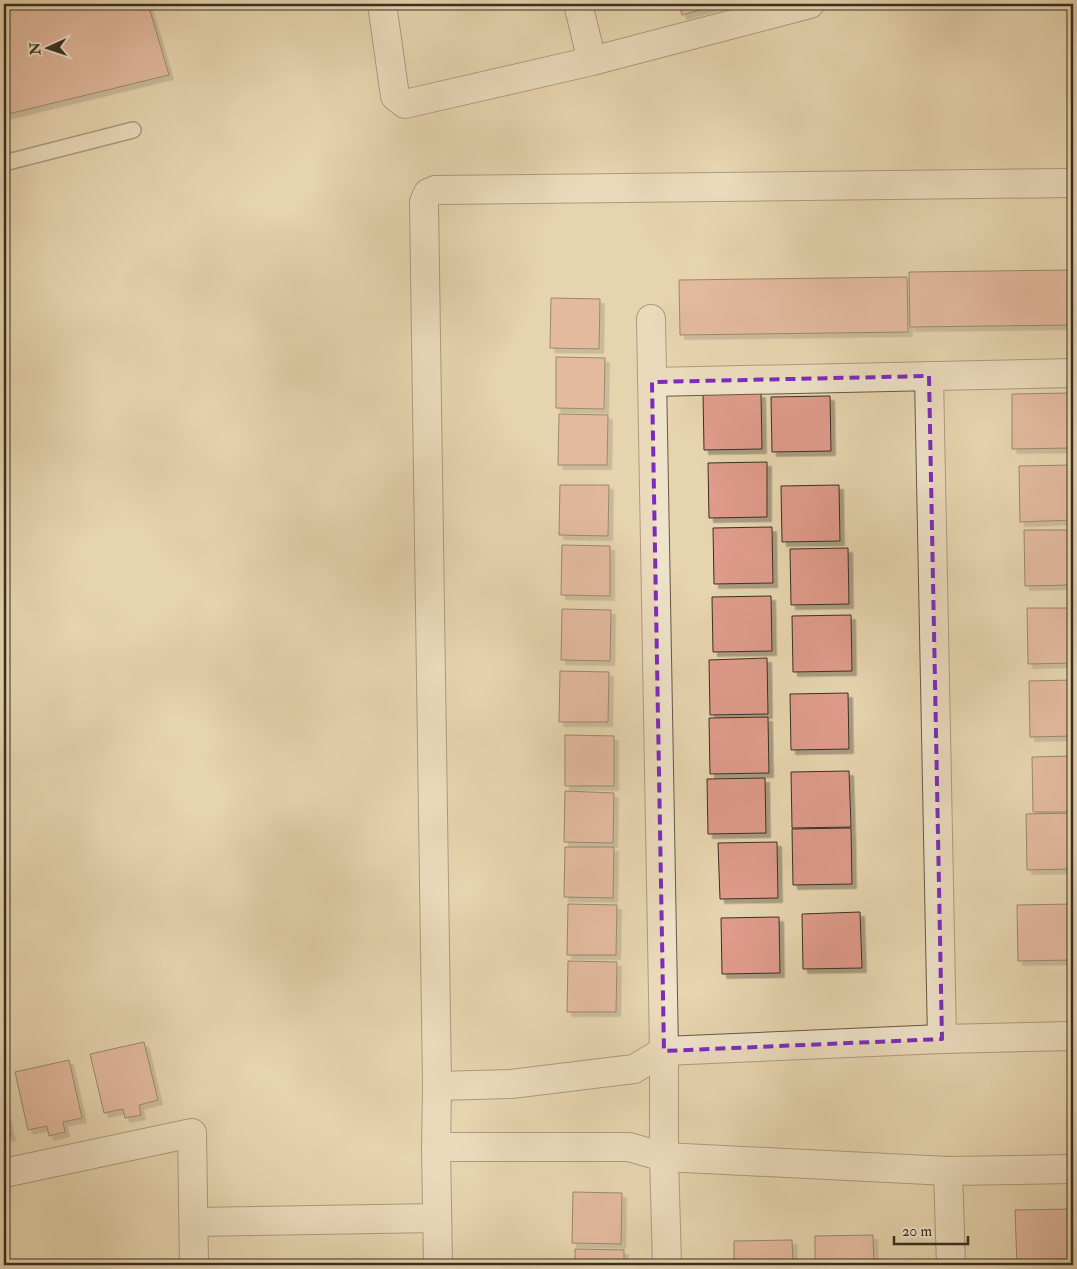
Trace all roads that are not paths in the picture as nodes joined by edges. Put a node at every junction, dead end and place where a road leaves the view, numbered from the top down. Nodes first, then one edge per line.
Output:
1 (382, 4) edge
2 (578, 4) edge
3 (810, 4) edge
4 (766, 9) edge
5 (592, 61) junction
6 (133, 130) dead end
7 (4, 163) edge
8 (1073, 183) edge
9 (651, 319) dead end
10 (1073, 373) edge
11 (928, 376) junction
12 (652, 382) junction
13 (1073, 1036) edge
14 (942, 1039) junction
15 (664, 1051) junction
16 (438, 1086) junction
17 (436, 1147) junction
18 (664, 1157) junction
19 (1073, 1169) edge
20 (948, 1171) junction
21 (4, 1173) edge
22 (437, 1218) junction
23 (194, 1222) junction
24 (194, 1265) edge
25 (438, 1265) edge
26 (667, 1265) edge
27 (951, 1265) edge

1 - 5 street
2 - 5 street
3 - 4 street
4 - 5 street
6 - 7 lane
8 - 16 street
9 - 12 street
10 - 11 street
11 - 12 street
11 - 14 street
12 - 15 street
13 - 14 street
14 - 15 street
15 - 16 street
15 - 18 street
16 - 17 street
17 - 18 street
17 - 22 street
18 - 20 street
18 - 26 street
19 - 20 street
20 - 27 street
21 - 23 street
22 - 23 street
22 - 25 street
23 - 24 street

